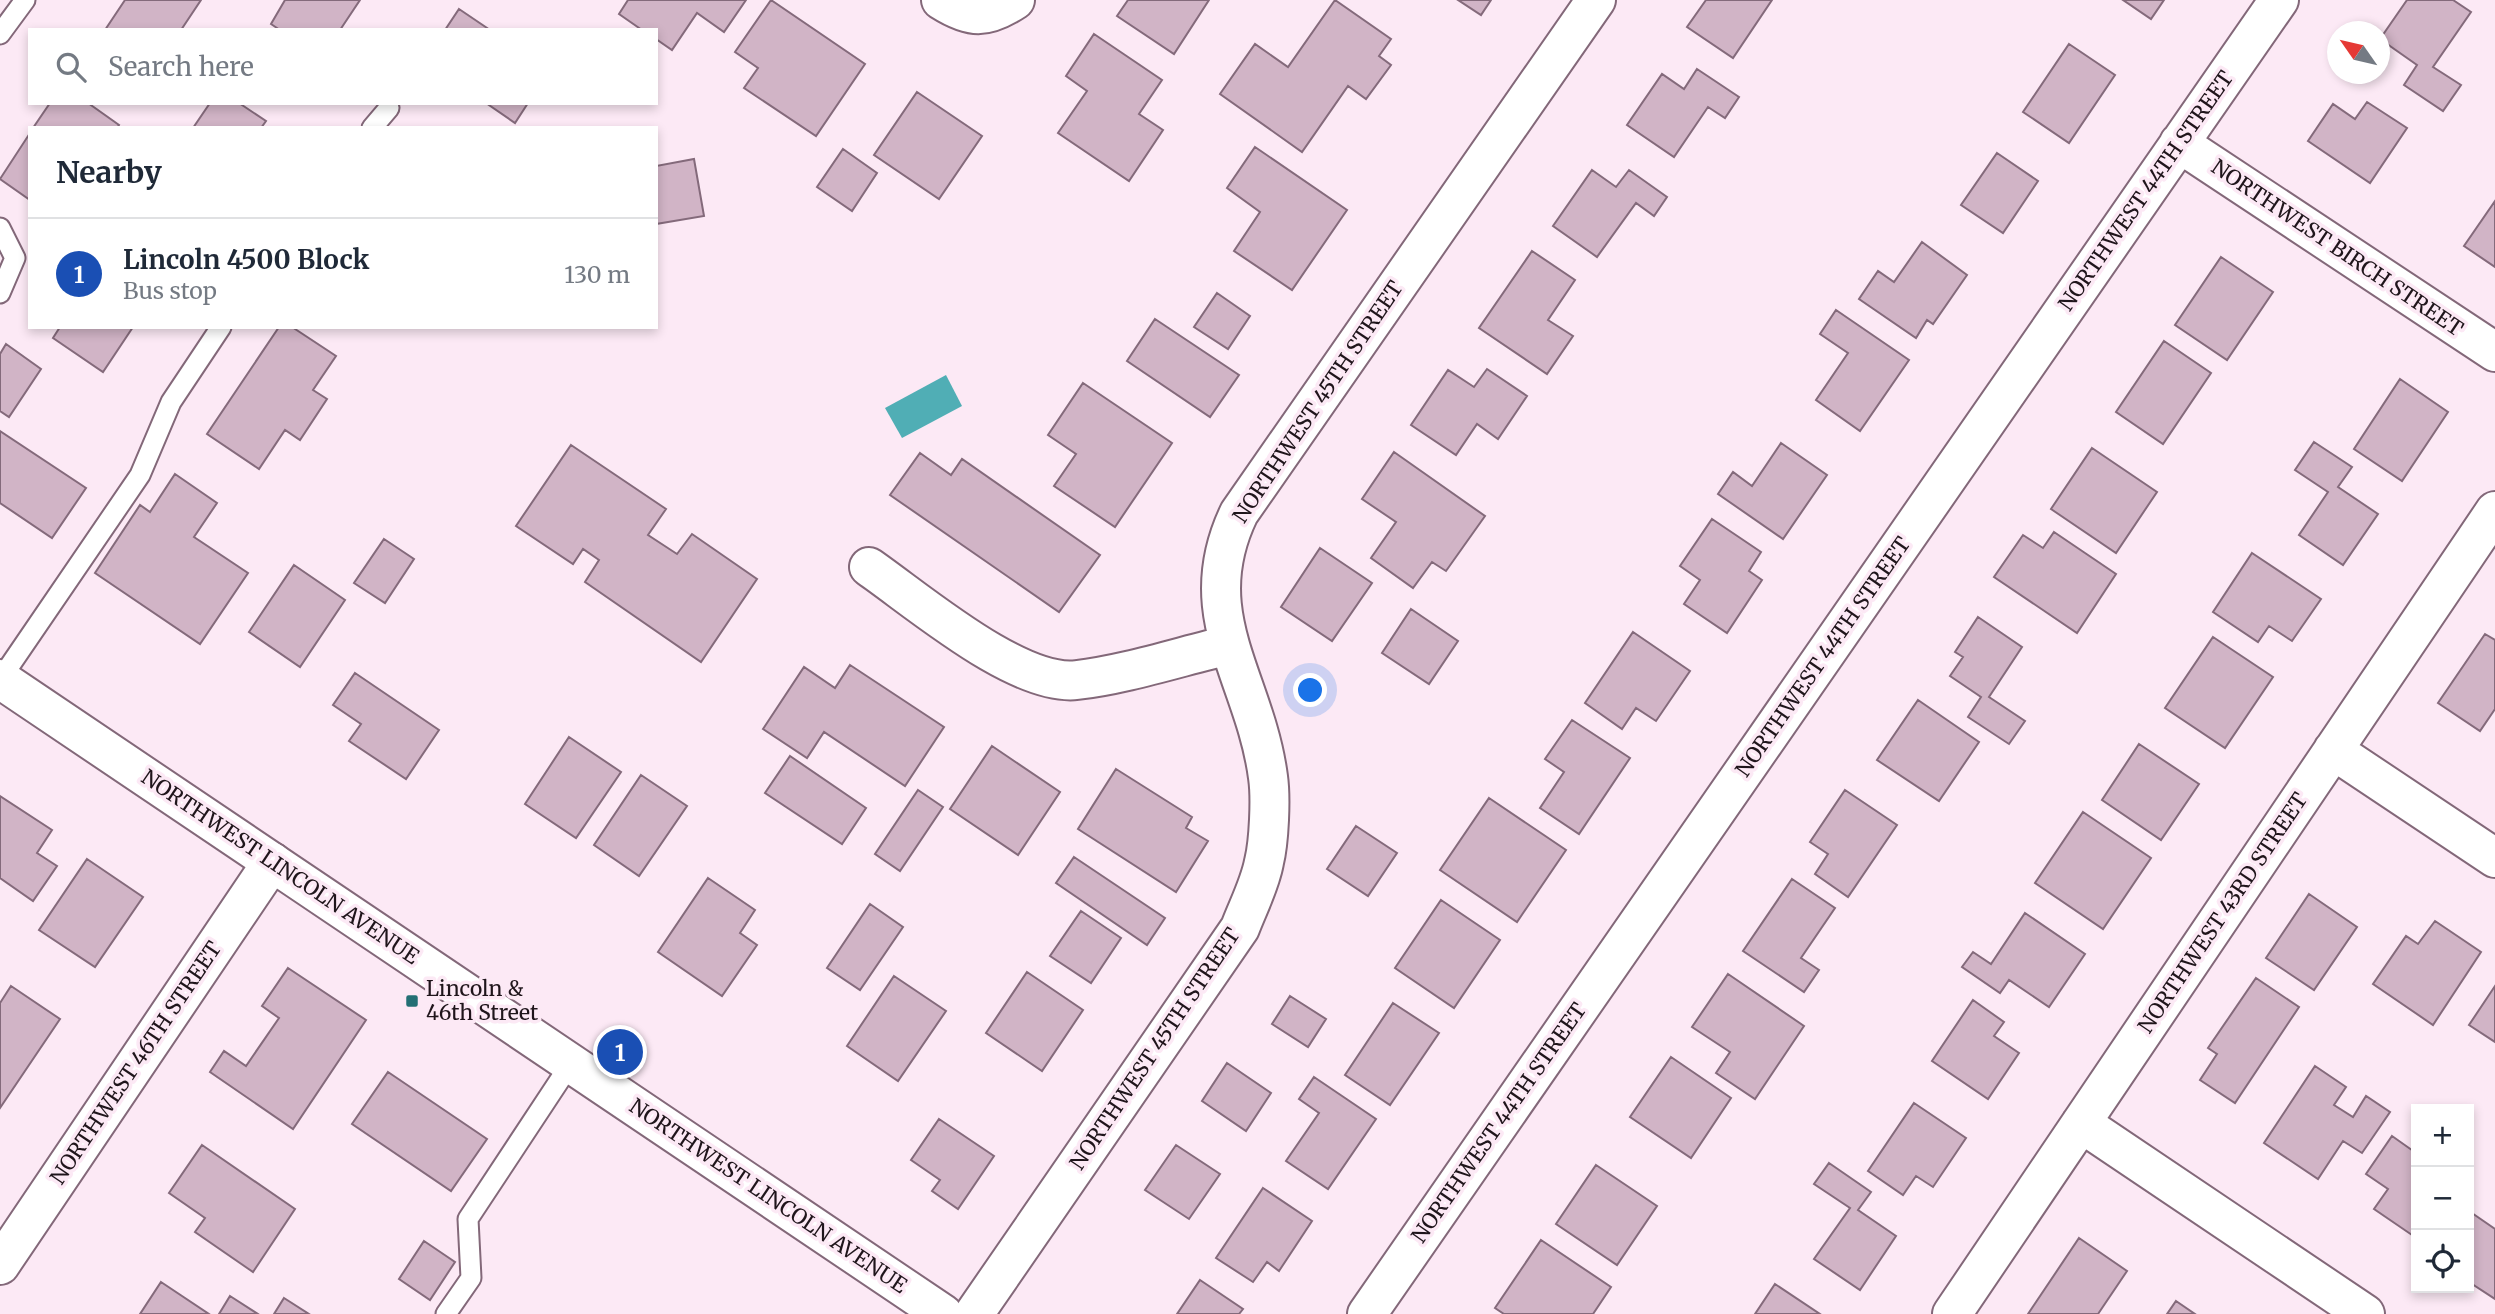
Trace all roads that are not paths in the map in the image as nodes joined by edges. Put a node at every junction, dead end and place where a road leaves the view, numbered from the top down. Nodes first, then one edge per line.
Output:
1 (25, 0) edge
2 (941, 0) edge
3 (1596, 0) edge
4 (2279, 0) edge
5 (1003, 7) edge
6 (0, 34) edge
7 (389, 108) dead end
8 (374, 126) edge
9 (2179, 143) junction
10 (0, 228) edge
11 (0, 293) edge
12 (220, 329) edge
13 (2495, 352) edge
14 (2495, 511) edge
15 (869, 567) dead end
16 (1229, 645) junction
17 (0, 679) edge
18 (2333, 750) junction
19 (2495, 858) edge
20 (272, 862) junction
21 (571, 1063) junction
22 (2081, 1123) junction
23 (6, 1243) edge
24 (446, 1314) edge
25 (943, 1314) edge
26 (974, 1314) edge
27 (1367, 1314) edge
28 (1952, 1314) edge
29 (2365, 1314) edge

1 - 6 lane
2 - 5 street
3 - 16 street, NORTHWEST 45TH STREET
4 - 9 street, NORTHWEST 44TH STREET
7 - 8 lane
9 - 13 street, NORTHWEST BIRCH STREET
9 - 27 street, NORTHWEST 44TH STREET
10 - 11 lane
12 - 17 lane
14 - 18 street, NORTHWEST 43RD STREET
15 - 16 street
16 - 26 street, NORTHWEST 45TH STREET
17 - 20 street, NORTHWEST LINCOLN AVENUE
18 - 19 street
18 - 22 street, NORTHWEST 43RD STREET
20 - 21 street, NORTHWEST LINCOLN AVENUE
20 - 23 street, NORTHWEST 46TH STREET
21 - 24 lane
21 - 25 street, NORTHWEST LINCOLN AVENUE
22 - 28 street, NORTHWEST 43RD STREET
22 - 29 street

